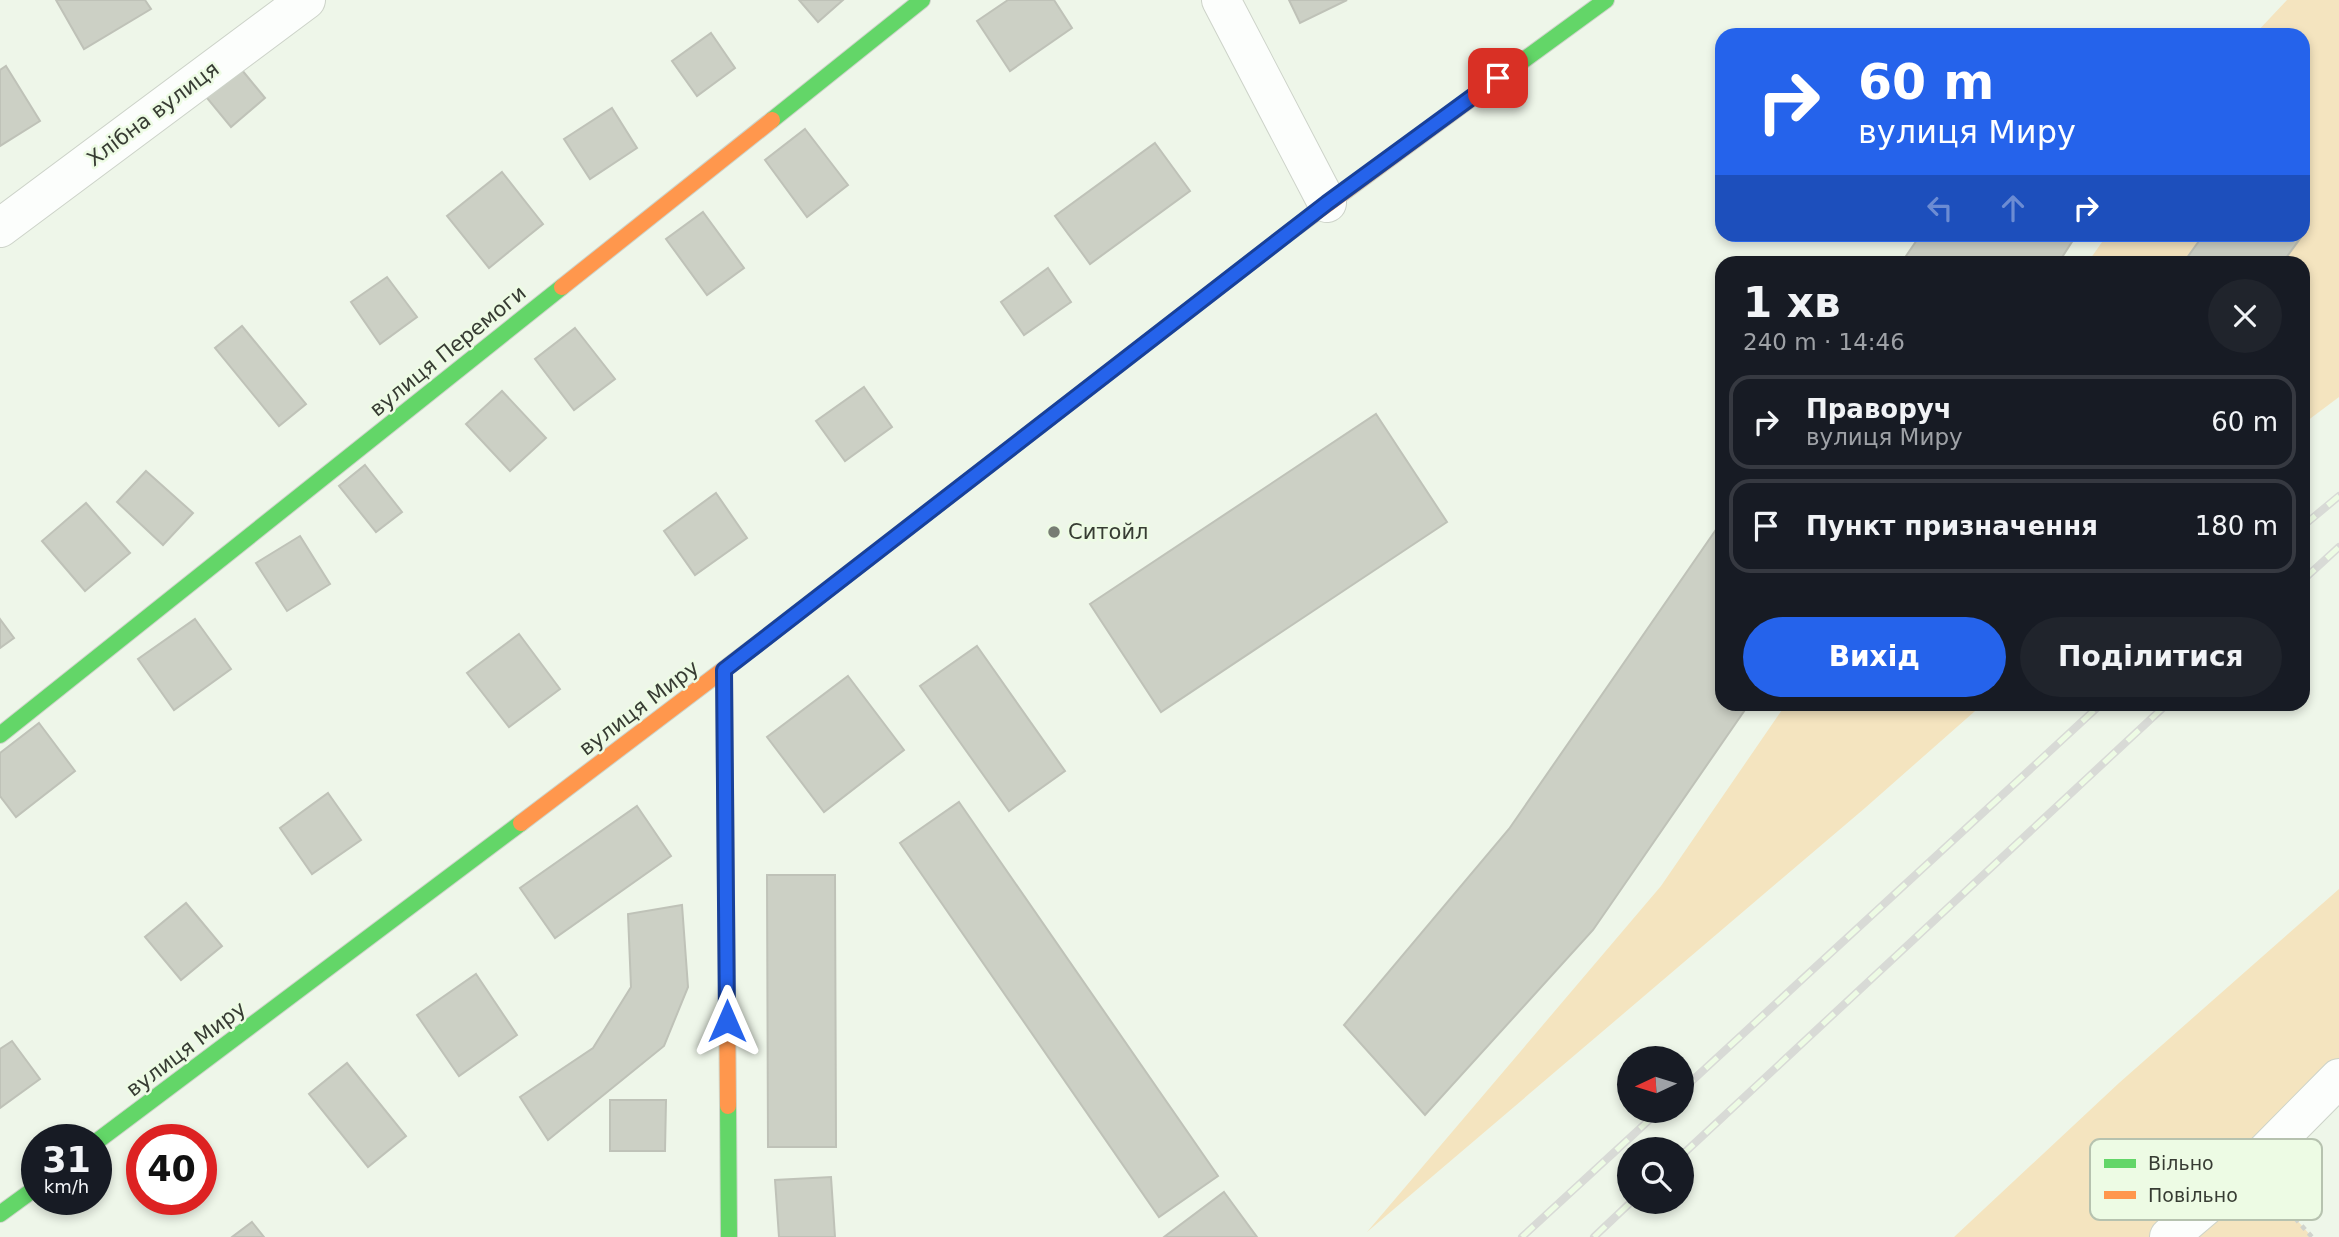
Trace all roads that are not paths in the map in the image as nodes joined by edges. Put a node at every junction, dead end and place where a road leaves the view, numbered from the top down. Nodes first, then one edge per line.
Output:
1 (306, 0) edge
2 (922, 0) edge
3 (1221, 0) edge
4 (1606, 0) edge
5 (1327, 203) junction
6 (0, 228) edge
7 (724, 670) junction
8 (0, 735) edge
9 (2339, 1078) edge
10 (112, 1130) edge
11 (2279, 1139) edge
12 (21, 1199) edge
13 (0, 1214) edge
14 (2189, 1220) edge
15 (729, 1237) edge
16 (2169, 1237) edge

1 - 6 street, Хлібна вулиця
2 - 8 main road, вулиця Перемоги
3 - 5 street
4 - 5 main road, вулиця Миру
5 - 7 main road, вулиця Миру
7 - 10 main road, вулиця Миру
7 - 15 main road
9 - 11 street
12 - 13 main road
14 - 16 street

